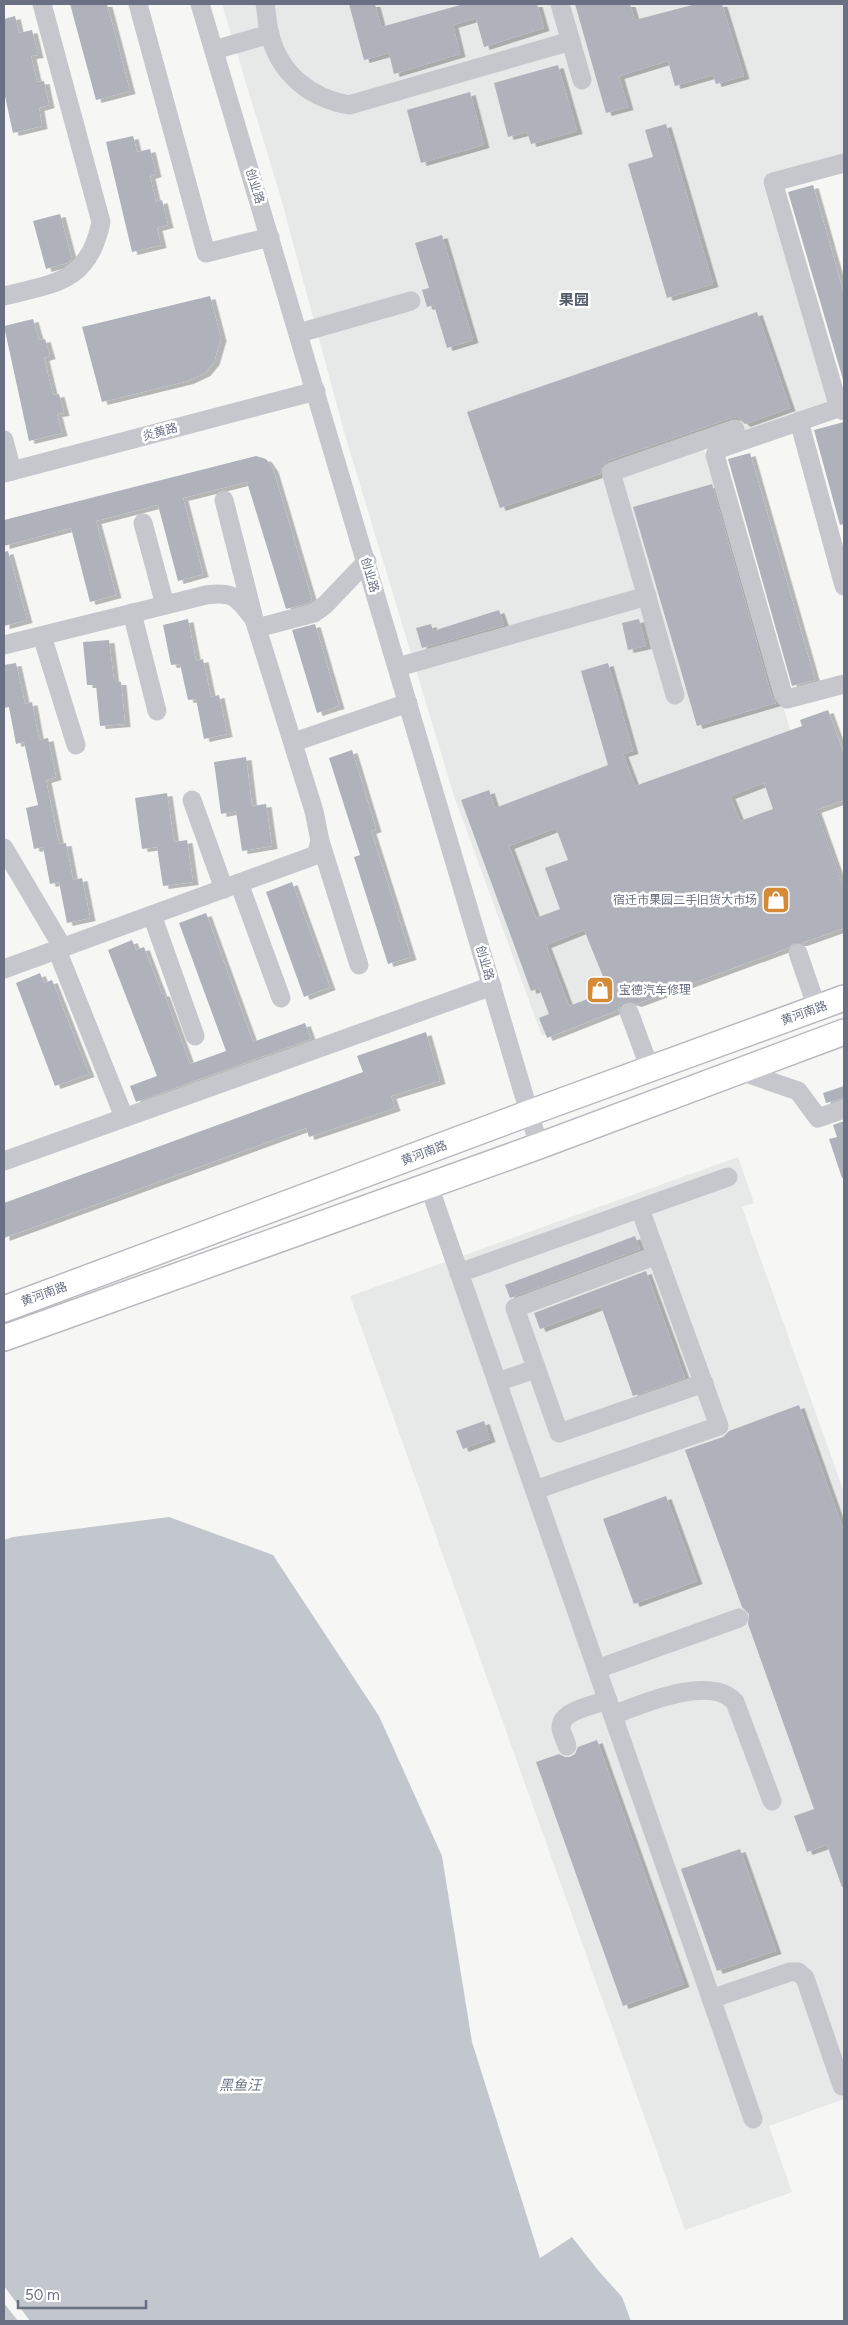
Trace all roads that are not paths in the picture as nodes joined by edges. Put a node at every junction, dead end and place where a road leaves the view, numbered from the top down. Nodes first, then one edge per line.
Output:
1 (42, 4) edge
2 (138, 4) edge
3 (200, 4) edge
4 (265, 4) edge
5 (560, 4) edge
6 (270, 34) junction
7 (571, 41) junction
8 (214, 50) junction
9 (582, 80) dead end
10 (844, 163) edge
11 (270, 237) junction
12 (4, 296) edge
13 (411, 302) dead end
14 (299, 333) junction
15 (316, 391) junction
16 (842, 408) edge
17 (799, 414) junction
18 (4, 440) edge
19 (8, 472) edge
20 (224, 500) dead end
21 (143, 523) dead end
22 (366, 562) junction
23 (844, 586) edge
24 (647, 596) junction
25 (164, 605) junction
26 (132, 614) junction
27 (256, 623) junction
28 (42, 636) junction
29 (4, 645) edge
30 (398, 667) junction
31 (844, 684) edge
32 (675, 695) dead end
33 (408, 704) junction
34 (158, 712) dead end
35 (294, 742) junction
36 (76, 745) dead end
37 (192, 800) dead end
38 (320, 841) junction
39 (4, 848) edge
40 (231, 886) junction
41 (152, 915) junction
42 (60, 949) junction
43 (798, 953) dead end
44 (359, 965) dead end
45 (4, 969) edge
46 (492, 986) junction
47 (280, 998) dead end
48 (844, 998) edge
49 (817, 1008) junction
50 (629, 1012) dead end
51 (844, 1032) edge
52 (195, 1036) dead end
53 (650, 1069) junction
54 (740, 1071) junction
55 (844, 1109) edge
56 (529, 1113) junction
57 (124, 1117) junction
58 (539, 1146) junction
59 (4, 1161) edge
60 (728, 1177) dead end
61 (429, 1186) junction
62 (640, 1209) junction
63 (657, 1255) junction
64 (459, 1273) junction
65 (4, 1309) edge
66 (4, 1338) edge
67 (536, 1369) junction
68 (497, 1382) junction
69 (704, 1383) junction
70 (535, 1490) junction
71 (739, 1618) dead end
72 (597, 1669) junction
73 (610, 1707) junction
74 (568, 1746) dead end
75 (772, 1801) dead end
76 (711, 1999) junction
77 (842, 2086) dead end
78 (753, 2119) dead end

1 - 12 street
2 - 11 street
3 - 8 street, 创业路
4 - 6 street
5 - 7 street
6 - 7 street
6 - 8 street
7 - 9 street
8 - 11 street, 创业路
10 - 16 street
11 - 14 street, 创业路
13 - 14 street
14 - 15 street, 创业路
15 - 19 street, 炎黄路
15 - 22 street, 创业路
16 - 17 street
17 - 23 street
17 - 24 street
17 - 31 street
18 - 19 street
20 - 27 street
21 - 25 street
22 - 27 street
22 - 30 street, 创业路
24 - 30 street
24 - 32 street
25 - 26 street
25 - 27 street
26 - 28 street
26 - 34 street
27 - 35 street
28 - 29 street
28 - 36 street
30 - 33 street, 创业路
33 - 35 street
33 - 46 street, 创业路
35 - 38 street
37 - 40 street
38 - 40 street
38 - 44 street
39 - 42 street
40 - 41 street
40 - 47 street
41 - 42 street
41 - 52 street
42 - 45 street
42 - 57 street
43 - 49 street
46 - 56 street, 创业路
46 - 57 street
48 - 49 main road, 黄河南路
49 - 53 main road, 黄河南路
50 - 53 street
51 - 54 main road
53 - 56 main road, 黄河南路
54 - 55 street
54 - 58 main road
56 - 58 street, 创业路
56 - 65 main road, 黄河南路
57 - 59 street
58 - 61 main road
60 - 62 street
61 - 64 street
61 - 66 main road
62 - 63 street
62 - 64 street
63 - 67 street
63 - 69 street
64 - 68 street
67 - 68 street
67 - 69 street
68 - 70 street
69 - 70 street
70 - 72 street
71 - 72 street
72 - 73 street
73 - 74 street
73 - 75 street
73 - 76 street
76 - 77 street
76 - 78 street

